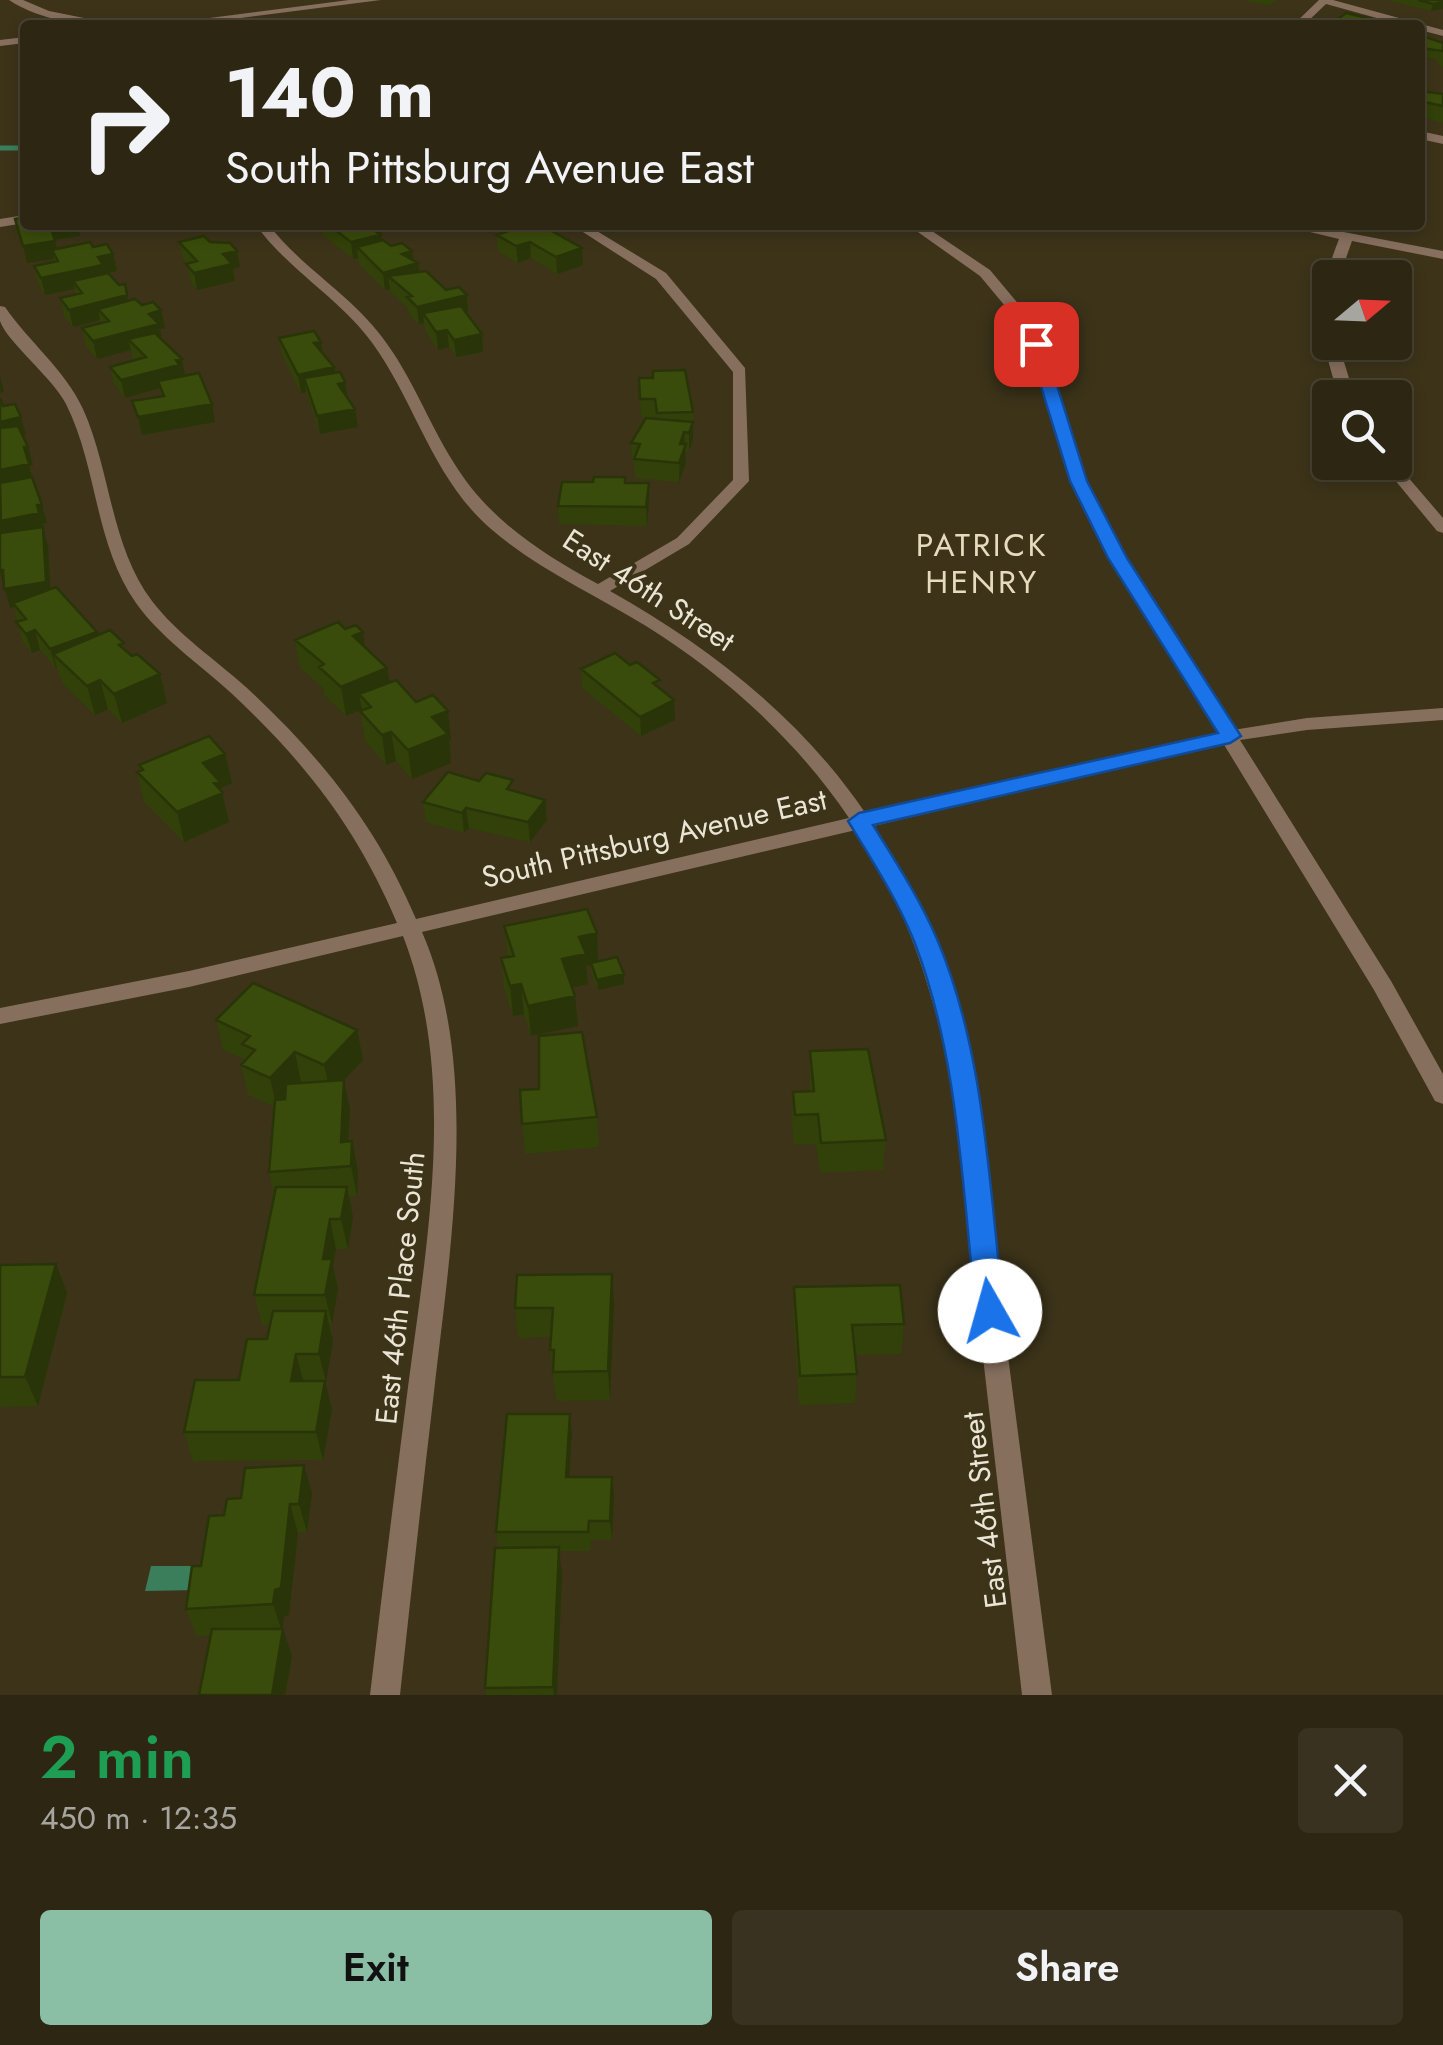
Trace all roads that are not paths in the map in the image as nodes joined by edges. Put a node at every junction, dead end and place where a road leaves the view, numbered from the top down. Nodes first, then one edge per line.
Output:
1 (14, 0) edge
2 (376, 0) edge
3 (1325, 0) edge
4 (83, 20) edge
5 (203, 20) edge
6 (1303, 20) edge
7 (1397, 20) edge
8 (266, 230) edge
9 (586, 230) edge
10 (921, 230) edge
11 (1309, 230) edge
12 (1346, 239) junction
13 (1443, 256) edge
14 (0, 310) edge
15 (1342, 380) edge
16 (1402, 480) edge
17 (1443, 528) edge
18 (598, 591) junction
19 (1443, 714) edge
20 (1230, 736) junction
21 (859, 821) junction
22 (412, 926) junction
23 (0, 1016) edge
24 (1443, 1095) edge
25 (385, 1695) edge
26 (1037, 1695) edge

1 - 4 street
2 - 5 street
3 - 6 street
3 - 7 street
8 - 18 street, East 46th Street
9 - 18 street
10 - 20 street
11 - 12 street
12 - 13 street
12 - 15 street
14 - 22 street, East 46th Place South
16 - 17 street
18 - 21 street, East 46th Street
19 - 20 street, South Pittsburg Avenue East
20 - 21 street, South Pittsburg Avenue East
20 - 24 street
21 - 22 street, South Pittsburg Avenue East
21 - 26 street, East 46th Street
22 - 23 street, South Pittsburg Avenue East
22 - 25 street, East 46th Place South

